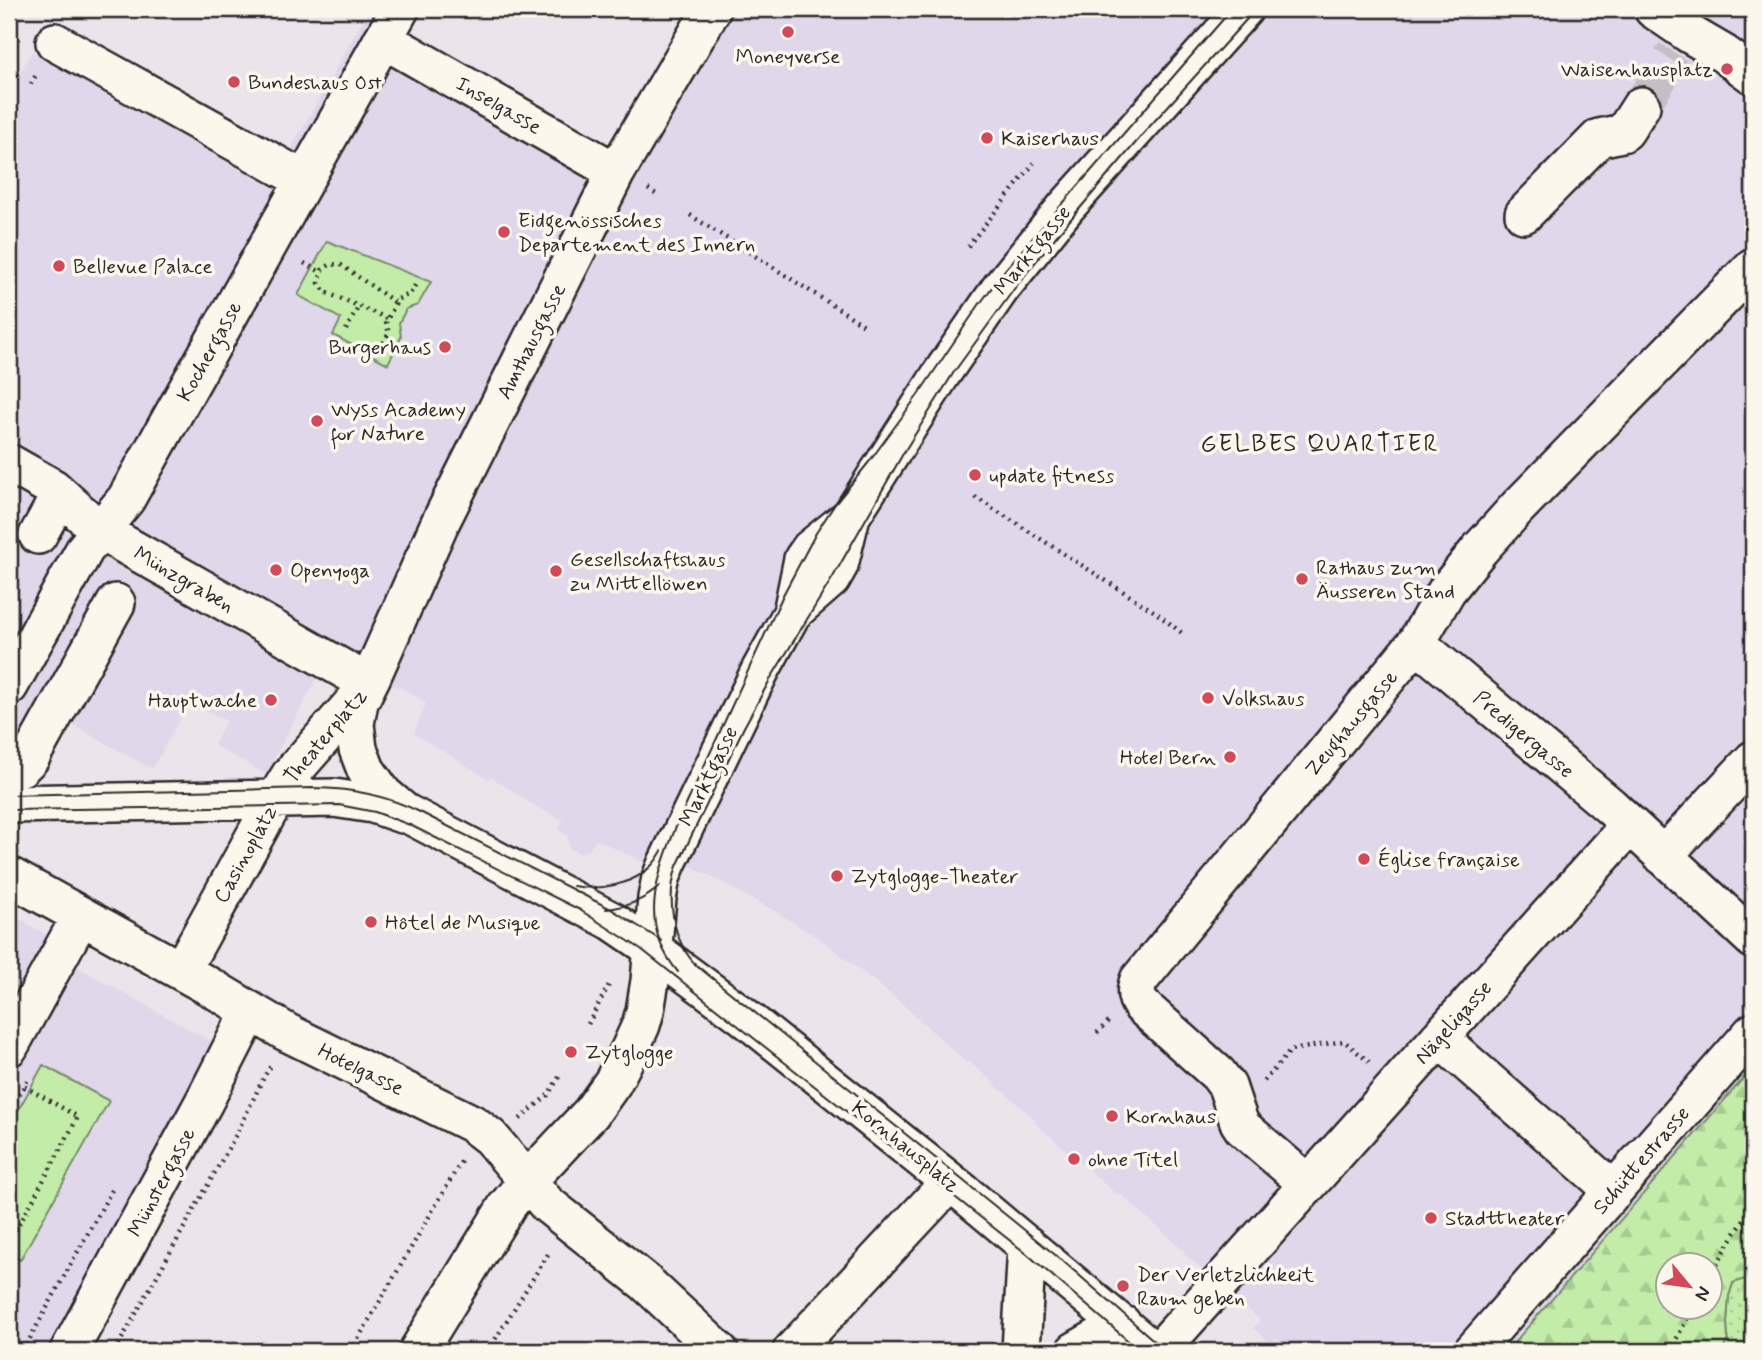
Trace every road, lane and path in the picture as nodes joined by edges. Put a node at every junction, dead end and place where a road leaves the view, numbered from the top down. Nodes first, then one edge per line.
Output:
1 (712, 9) edge
2 (1244, 9) edge
3 (1653, 9) edge
4 (391, 24) edge
5 (55, 41) dead end
6 (1753, 75) edge
7 (1641, 106) tunnel mouth
8 (1034, 163) dead end
9 (304, 180) junction
10 (632, 180) junction
11 (659, 196) dead end
12 (1524, 214) dead end
13 (690, 215) dead end
14 (968, 246) dead end
15 (304, 263) dead end
16 (1753, 267) edge
17 (321, 272) junction
18 (417, 282) dead end
19 (396, 303) junction
20 (359, 306) junction
21 (387, 318) junction
22 (864, 326) dead end
23 (346, 330) dead end
24 (380, 349) dead end
25 (9, 463) edge
26 (61, 495) junction
27 (975, 497) dead end
28 (99, 530) junction
29 (38, 535) dead end
30 (116, 603) dead end
31 (1182, 633) dead end
32 (1416, 643) junction
33 (368, 683) junction
34 (9, 686) edge
35 (1753, 760) edge
36 (9, 769) edge
37 (276, 798) junction
38 (9, 804) edge
39 (419, 821) junction
40 (1630, 825) junction
41 (1663, 856) junction
42 (9, 876) edge
43 (81, 916) junction
44 (1753, 939) edge
45 (653, 949) junction
46 (181, 971) junction
47 (613, 979) dead end
48 (250, 1012) junction
49 (588, 1024) dead end
50 (1753, 1032) edge
51 (1439, 1038) junction
52 (1291, 1050) dead end
53 (21, 1058) edge
54 (264, 1077) dead end
55 (24, 1086) junction
56 (1396, 1086) junction
57 (9, 1114) edge
58 (457, 1169) dead end
59 (527, 1181) junction
60 (950, 1182) junction
61 (116, 1183) dead end
62 (1308, 1184) junction
63 (1614, 1191) junction
64 (1753, 1208) edge
65 (9, 1225) edge
66 (555, 1243) dead end
67 (1027, 1245) junction
68 (1724, 1252) edge
69 (1685, 1322) edge
70 (1122, 1324) junction
71 (23, 1351) edge
72 (69, 1351) edge
73 (115, 1351) edge
74 (351, 1351) edge
75 (418, 1351) edge
76 (488, 1351) edge
77 (719, 1351) edge
78 (792, 1351) edge
79 (1021, 1351) edge
80 (1075, 1351) edge
81 (1153, 1351) edge
82 (1159, 1351) edge
83 (1473, 1351) edge
84 (1670, 1351) edge

1 - 10 street, Amthausgasse
2 - 45 street, Marktgasse
3 - 6 street
4 - 9 street, Kochergasse
4 - 10 street, Inselgasse
5 - 9 street
7 - 12 street
8 - 14 path
9 - 28 street, Kochergasse
10 - 11 path
10 - 33 street, Amthausgasse
13 - 22 path
15 - 17 path
16 - 32 street, Zeughausgasse
17 - 19 path
17 - 20 path
18 - 19 path
19 - 21 path
20 - 21 path
20 - 23 path
21 - 24 path
25 - 26 street, Münzgraben
26 - 28 street, Münzgraben
26 - 29 street
27 - 31 path
28 - 33 street, Münzgraben
28 - 34 street, Kochergasse
30 - 36 street
32 - 40 street, Predigergasse
32 - 62 street, Zeughausgasse
33 - 37 street, Theaterplatz
33 - 39 street, Theaterplatz
35 - 41 street
37 - 38 street, Casinoplatz
37 - 39 street, Theaterplatz
37 - 46 street, Casinoplatz
39 - 45 street, Theaterplatz
40 - 41 street
40 - 51 street, Nägeligasse
41 - 44 street
42 - 43 street
43 - 46 street
43 - 53 street
45 - 59 street, Marktgasse
45 - 60 street, Kornhausplatz
46 - 48 street, Hotelgasse
47 - 49 path
48 - 59 street, Hotelgasse
48 - 72 street, Münstergasse
50 - 63 street, Schüttestrasse
51 - 56 street, Nägeligasse
51 - 63 street
52 - 56 path
53 - 55 path
54 - 73 path
55 - 57 path
55 - 65 path
56 - 62 street, Nägeligasse
58 - 74 path
59 - 75 street, Marktgasse
59 - 77 street, Hotelgasse
60 - 67 street, Kornhausplatz
60 - 78 street
61 - 71 path
62 - 82 street, Nägeligasse
63 - 83 street, Schüttestrasse
64 - 68 path
66 - 76 path
67 - 70 street, Kornhausplatz
67 - 79 street
69 - 84 path
70 - 80 street
70 - 81 street, Kornhausplatz

